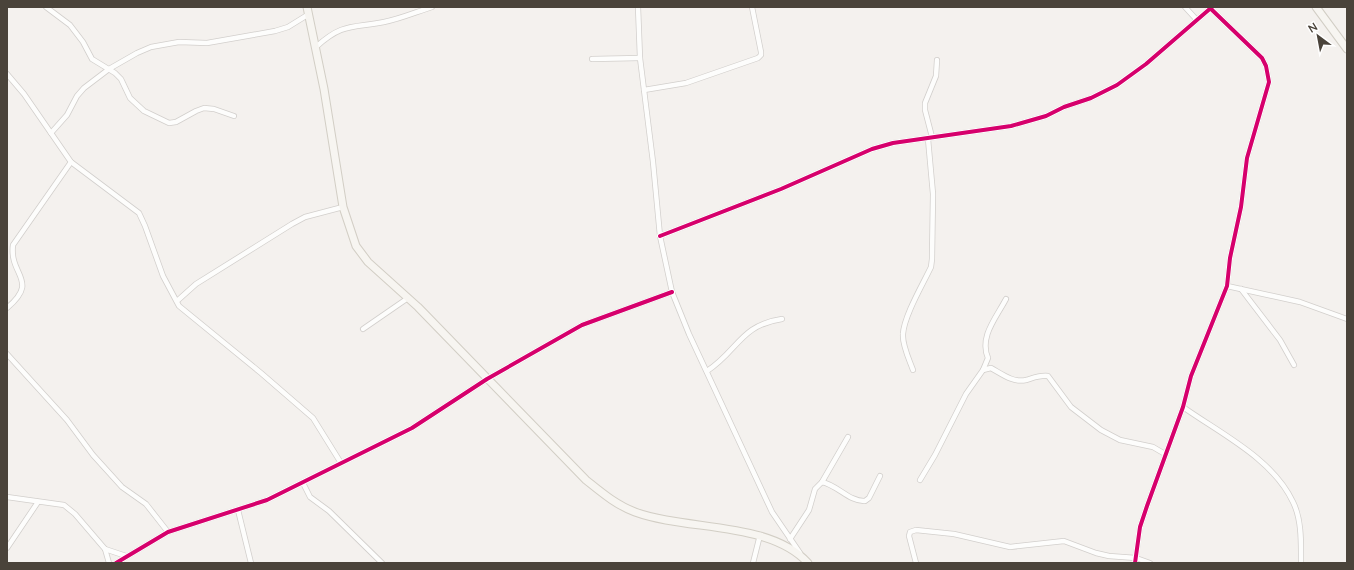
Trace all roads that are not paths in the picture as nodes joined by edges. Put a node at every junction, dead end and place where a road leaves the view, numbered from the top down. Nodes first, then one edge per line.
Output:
1 (46, 7) edge
2 (432, 7) edge
3 (638, 7) edge
4 (752, 7) edge
5 (1185, 7) edge
6 (1316, 7) edge
7 (1211, 8) edge
8 (308, 10) edge
9 (1196, 19) junction
10 (316, 47) junction
11 (1347, 49) edge
12 (592, 58) dead end
13 (640, 58) junction
14 (937, 60) dead end
15 (109, 69) junction
16 (7, 74) edge
17 (644, 90) junction
18 (234, 116) dead end
19 (51, 133) junction
20 (930, 138) junction
21 (71, 162) junction
22 (343, 207) junction
23 (660, 236) junction
24 (1227, 286) junction
25 (1241, 289) junction
26 (672, 292) junction
27 (408, 298) junction
28 (1006, 299) dead end
29 (177, 300) junction
30 (7, 308) edge
31 (782, 319) dead end
32 (1347, 319) edge
33 (363, 330) dead end
34 (7, 354) edge
35 (1294, 364) dead end
36 (913, 370) dead end
37 (983, 370) junction
38 (707, 371) junction
39 (487, 379) junction
40 (1183, 407) junction
41 (848, 437) dead end
42 (1165, 454) junction
43 (341, 463) junction
44 (880, 476) dead end
45 (920, 480) dead end
46 (822, 482) junction
47 (303, 483) junction
48 (7, 497) edge
49 (38, 502) junction
50 (238, 510) junction
51 (168, 532) junction
52 (760, 535) junction
53 (790, 539) junction
54 (7, 548) edge
55 (105, 549) junction
56 (126, 556) junction
57 (802, 556) junction
58 (1135, 561) edge
59 (109, 563) edge
60 (116, 563) edge
61 (251, 563) edge
62 (382, 563) edge
63 (753, 563) edge
64 (808, 563) edge
65 (916, 563) edge
66 (1150, 563) edge
67 (1301, 563) edge

1 - 15 street
2 - 10 street
3 - 13 street
4 - 17 street
5 - 9 street
6 - 11 main road
7 - 9 street
7 - 24 street
8 - 10 main road
8 - 15 street
9 - 20 street
10 - 22 main road
12 - 13 street
13 - 17 street
14 - 20 street
15 - 18 street
15 - 19 street
16 - 19 street
17 - 23 street
19 - 21 street
20 - 23 street
20 - 36 street
21 - 29 street
21 - 30 street
22 - 27 main road
22 - 29 street
23 - 26 street
24 - 25 street
24 - 40 street
25 - 32 street
25 - 35 street
26 - 38 street
26 - 39 street
27 - 33 street
27 - 39 main road
28 - 37 street
29 - 43 street
31 - 38 street
34 - 51 street
37 - 42 street
37 - 45 street
38 - 53 street
39 - 43 street
39 - 52 main road
40 - 42 street
40 - 67 street
41 - 46 street
42 - 58 street
43 - 47 street
44 - 46 street
46 - 53 street
47 - 50 street
47 - 62 street
48 - 49 street
49 - 54 street
49 - 55 street
50 - 51 street
50 - 61 street
51 - 56 street
52 - 57 main road
52 - 63 street
53 - 57 street
55 - 56 street
55 - 59 street
56 - 60 street
57 - 64 main road
58 - 65 street
58 - 66 street

